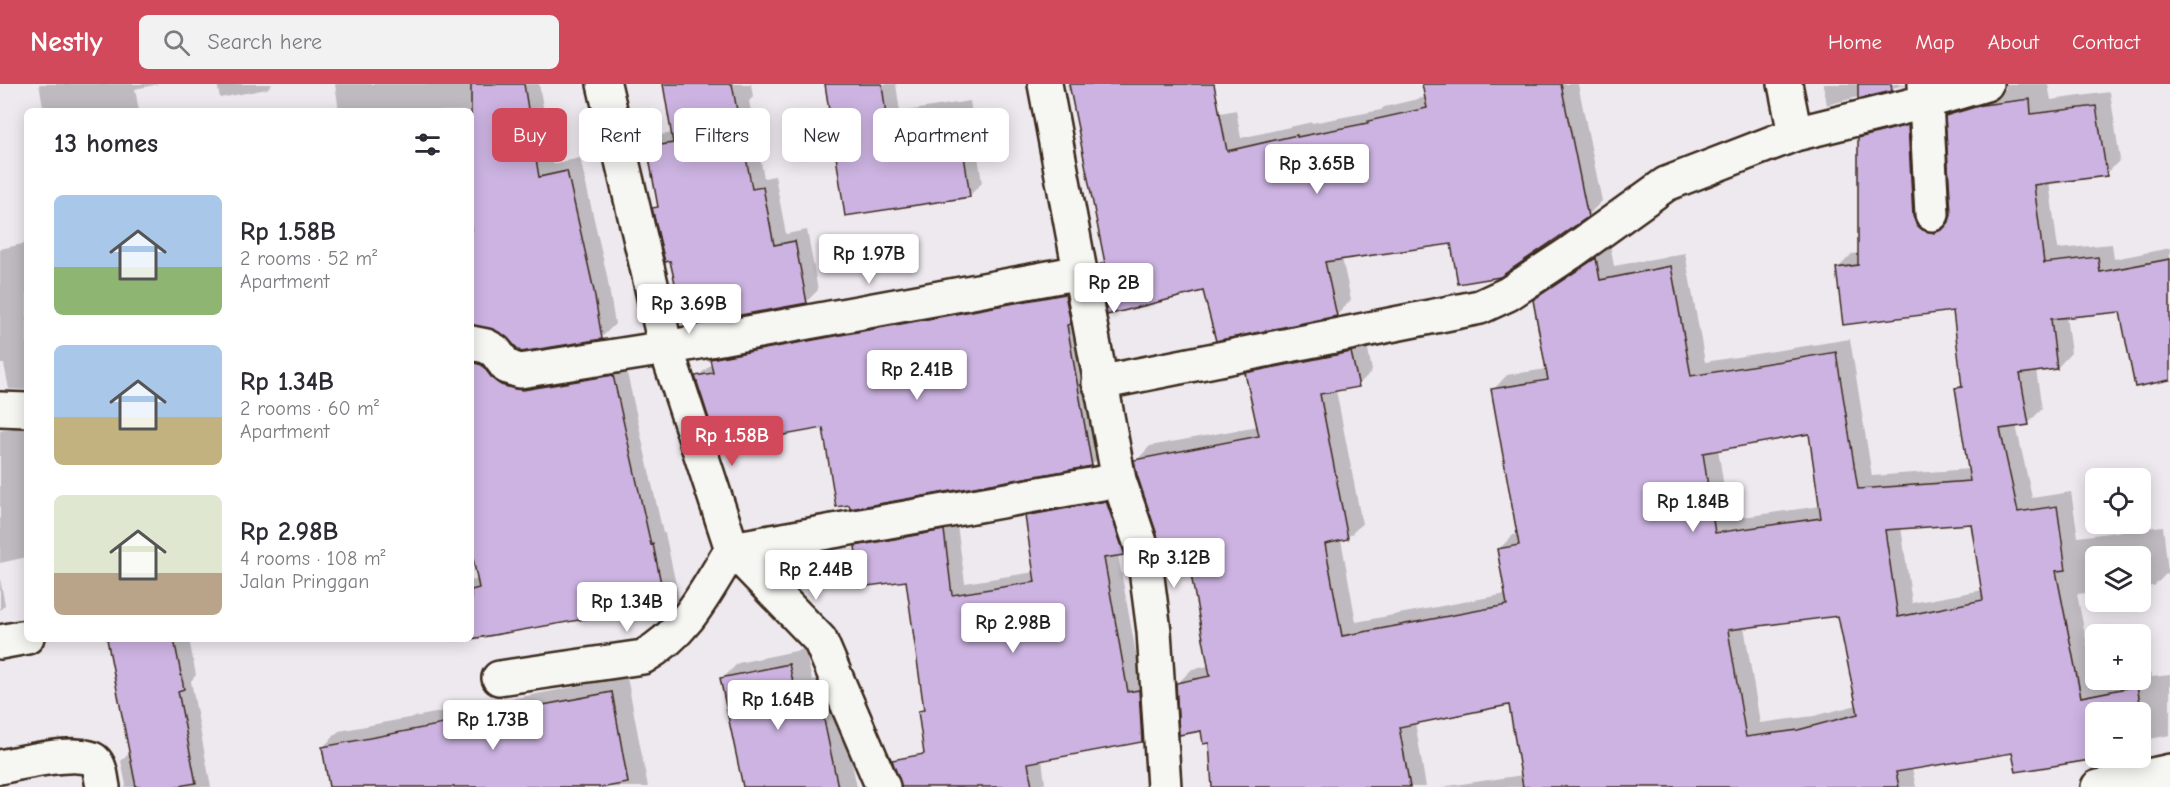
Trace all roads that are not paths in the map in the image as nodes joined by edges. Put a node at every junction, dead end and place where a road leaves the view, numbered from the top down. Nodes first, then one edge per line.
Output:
1 (604, 84) edge
2 (1045, 84) edge
3 (1785, 84) edge
4 (1986, 84) edge
5 (1925, 93) edge
6 (1795, 134) junction
7 (1932, 214) dead end
8 (1081, 272) junction
9 (474, 344) edge
10 (666, 348) junction
11 (1099, 383) junction
12 (0, 409) edge
13 (24, 410) edge
14 (1119, 480) junction
15 (732, 549) junction
16 (24, 638) edge
17 (0, 642) edge
18 (499, 678) dead end
19 (0, 766) edge
20 (2170, 771) edge
21 (103, 787) edge
22 (883, 787) edge
23 (1164, 787) edge
24 (2098, 787) edge

1 - 10 street
2 - 8 street
3 - 6 street
4 - 5 street
5 - 6 street
5 - 7 street
6 - 11 street
8 - 10 street
8 - 11 street
9 - 10 street
10 - 15 street
11 - 14 street
12 - 13 street
14 - 15 street
14 - 23 street
15 - 18 street
15 - 22 street
16 - 17 street
19 - 21 street
20 - 24 street

